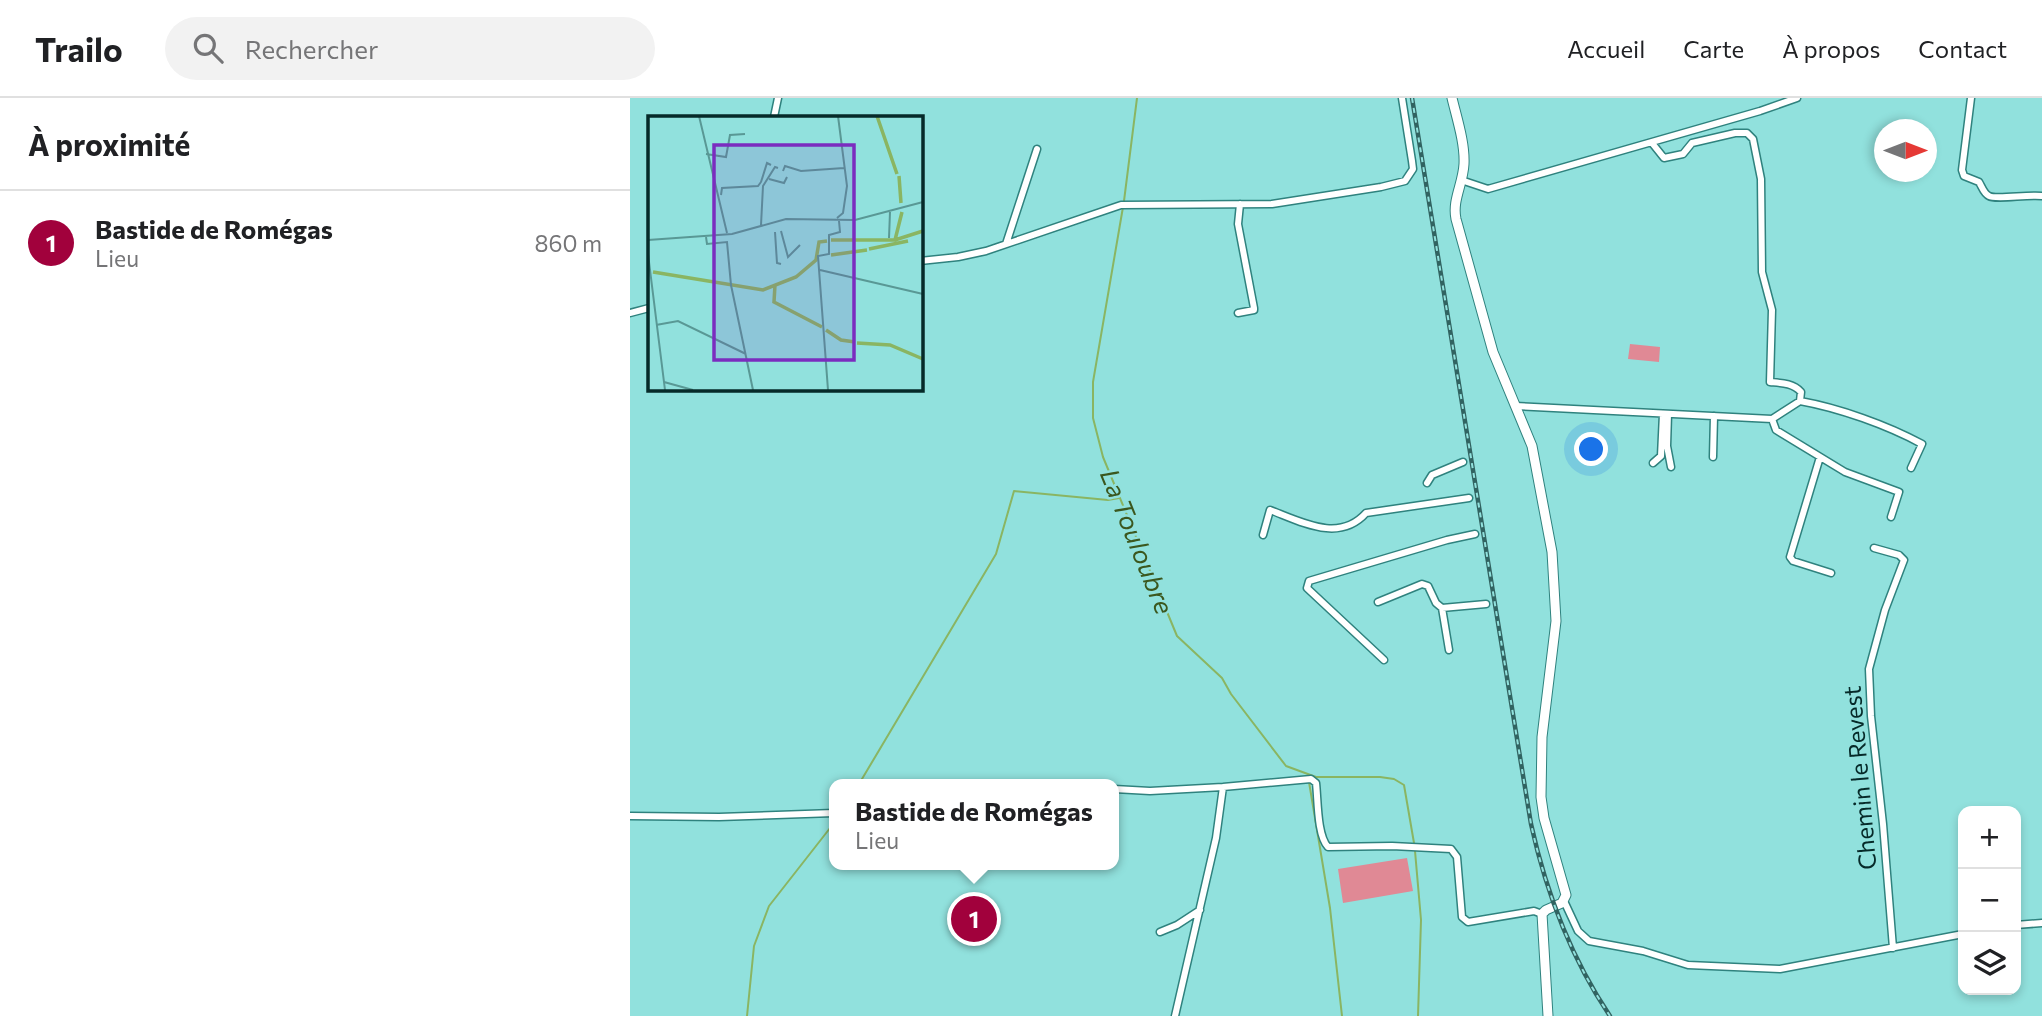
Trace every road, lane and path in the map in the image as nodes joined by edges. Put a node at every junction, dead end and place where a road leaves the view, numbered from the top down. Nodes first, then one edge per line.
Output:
1 (778, 98) edge
2 (1402, 98) edge
3 (1452, 98) edge
4 (1797, 98) edge
5 (1971, 98) edge
6 (774, 116) edge
7 (1652, 143) junction
8 (1037, 149) dead end
9 (1461, 180) junction
10 (2042, 196) edge
11 (1240, 204) junction
12 (1006, 244) junction
13 (922, 261) edge
14 (648, 308) edge
15 (630, 313) edge
16 (1238, 313) dead end
17 (1800, 401) junction
18 (1516, 406) junction
19 (1666, 414) junction
20 (1714, 416) junction
21 (1772, 419) junction
22 (1713, 457) dead end
23 (1820, 457) junction
24 (1463, 461) dead end
25 (1653, 463) dead end
26 (1671, 467) dead end
27 (1911, 468) dead end
28 (1427, 483) dead end
29 (1469, 498) dead end
30 (1891, 517) dead end
31 (1475, 534) dead end
32 (1264, 535) dead end
33 (1874, 548) dead end
34 (1832, 573) dead end
35 (1378, 603) dead end
36 (1486, 604) dead end
37 (1443, 608) junction
38 (1449, 650) dead end
39 (1384, 660) dead end
40 (1223, 788) junction
41 (1119, 789) edge
42 (829, 813) edge
43 (630, 816) edge
44 (1564, 901) junction
45 (1200, 911) junction
46 (1542, 914) junction
47 (2042, 923) edge
48 (2021, 925) edge
49 (1160, 932) dead end
50 (1958, 935) edge
51 (1893, 948) junction
52 (1175, 1016) edge
53 (1548, 1016) edge

1 - 6 street
2 - 11 street
3 - 9 main road
4 - 7 street
5 - 10 street
7 - 9 street
7 - 17 street
8 - 12 street
9 - 18 main road
11 - 12 street
11 - 16 street
12 - 13 street
14 - 15 street
17 - 21 street
17 - 27 street
18 - 19 street
18 - 44 main road
19 - 20 street
19 - 25 street
19 - 26 street
20 - 21 street
20 - 22 street
21 - 23 street
23 - 30 street
23 - 34 street
24 - 28 street
29 - 32 street
31 - 39 street
33 - 51 street, Chemin le Revest
35 - 37 street
36 - 37 street
37 - 38 street
40 - 41 street
40 - 45 street
40 - 46 street
42 - 43 street
44 - 46 main road
44 - 51 street
45 - 49 street
45 - 52 street
46 - 53 main road
47 - 48 street
50 - 51 street

